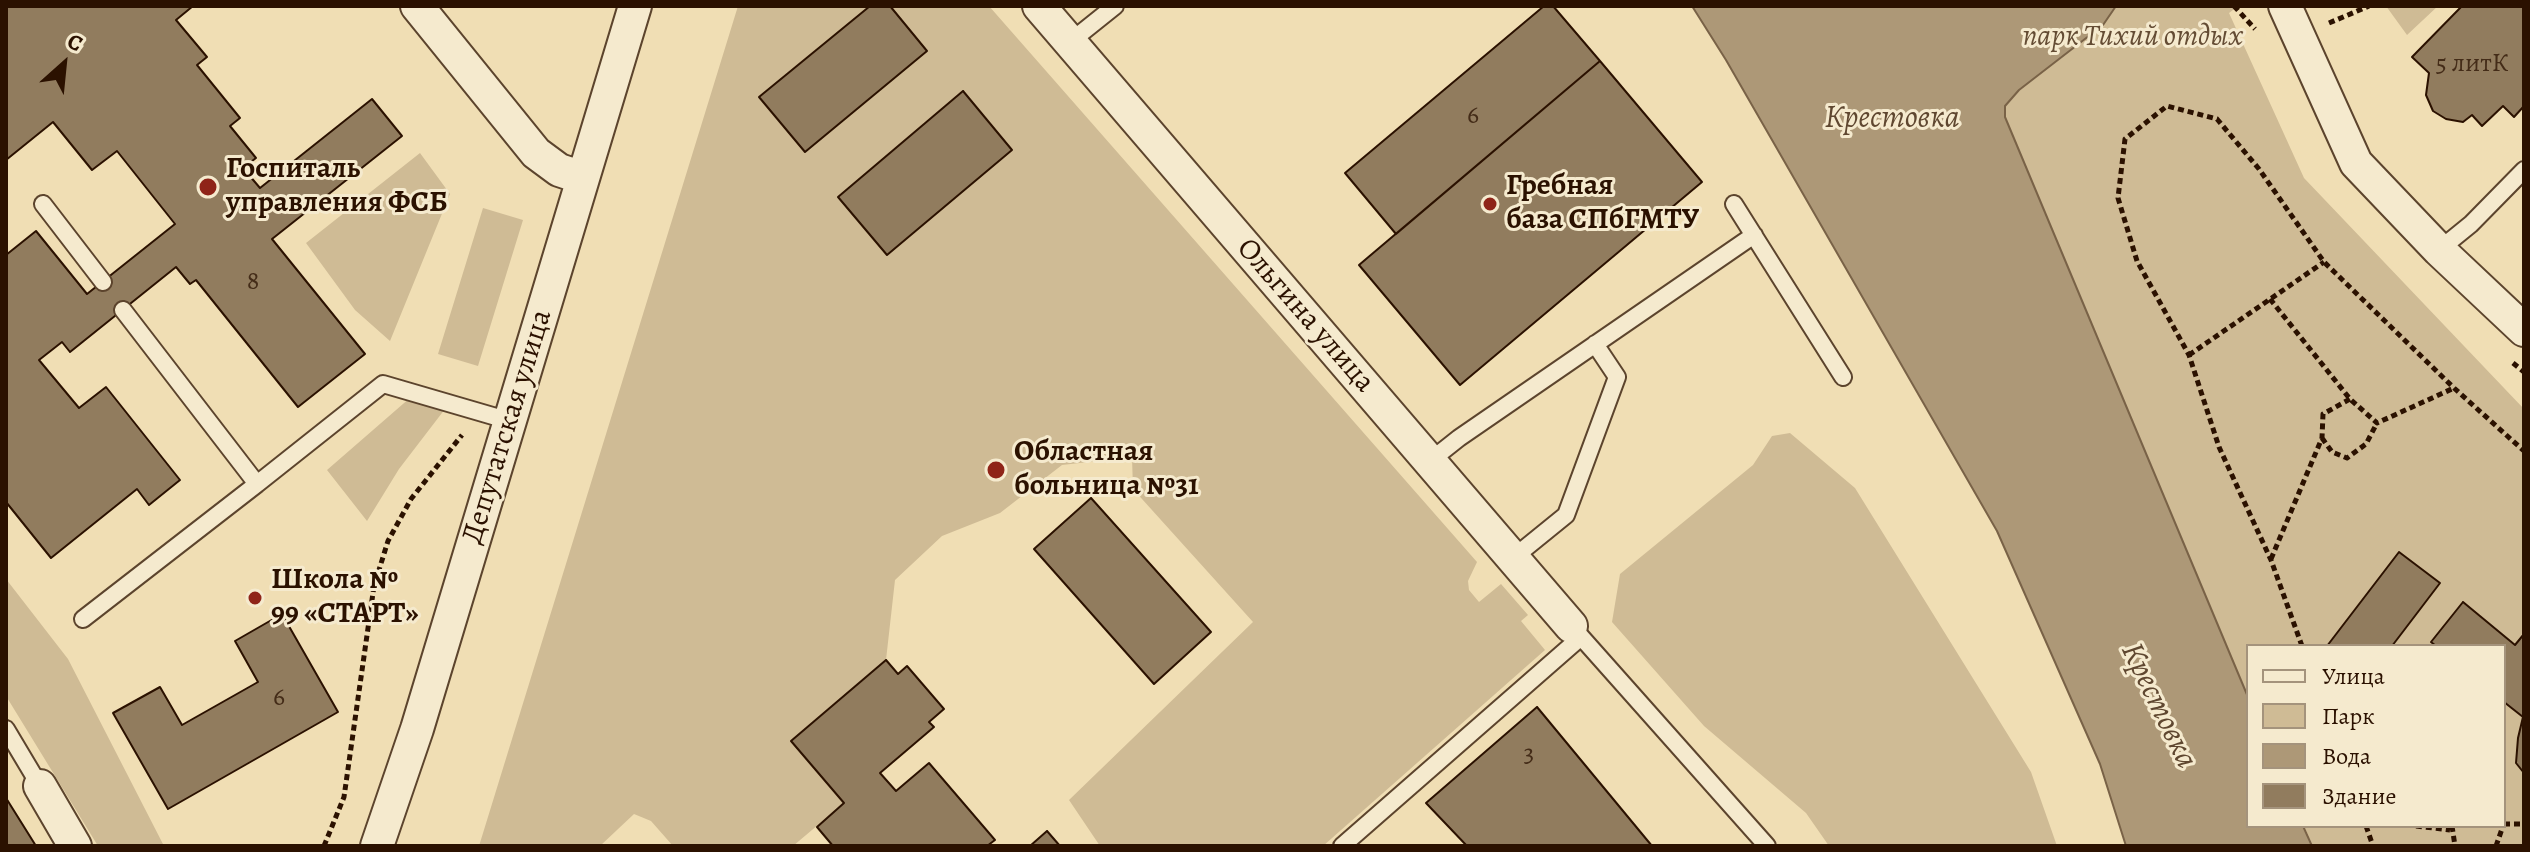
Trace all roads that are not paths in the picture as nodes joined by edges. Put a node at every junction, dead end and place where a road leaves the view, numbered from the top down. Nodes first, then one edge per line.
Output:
1 (417, 6) edge
2 (635, 6) edge
3 (1039, 6) edge
4 (1115, 6) edge
5 (2285, 6) edge
6 (1070, 42) junction
7 (2524, 170) edge
8 (583, 178) junction
9 (43, 204) dead end
10 (1734, 204) dead end
11 (1754, 235) junction
12 (2439, 250) junction
13 (103, 282) dead end
14 (123, 310) dead end
15 (2524, 330) edge
16 (1595, 344) junction
17 (1843, 377) dead end
18 (495, 417) junction
19 (1430, 461) junction
20 (257, 484) junction
21 (1513, 558) junction
22 (83, 619) dead end
23 (1576, 631) junction
24 (6, 729) edge
25 (40, 786) joint
26 (75, 846) edge
27 (377, 846) edge
28 (1342, 846) edge
29 (1767, 846) edge

1 - 8 street
2 - 8 street, Депутатская улица
3 - 6 street, Ольгина улица
4 - 6 lane
5 - 12 street
6 - 19 street, Ольгина улица
7 - 12 lane
8 - 18 street, Депутатская улица
9 - 13 lane
10 - 11 lane
11 - 16 lane
11 - 17 lane
12 - 15 street
14 - 20 lane
16 - 19 lane
16 - 21 lane
18 - 20 lane
18 - 27 street, Депутатская улица
19 - 21 street, Ольгина улица
20 - 22 lane
21 - 23 street, Ольгина улица
23 - 28 lane
23 - 29 lane
24 - 25 lane
25 - 26 street

